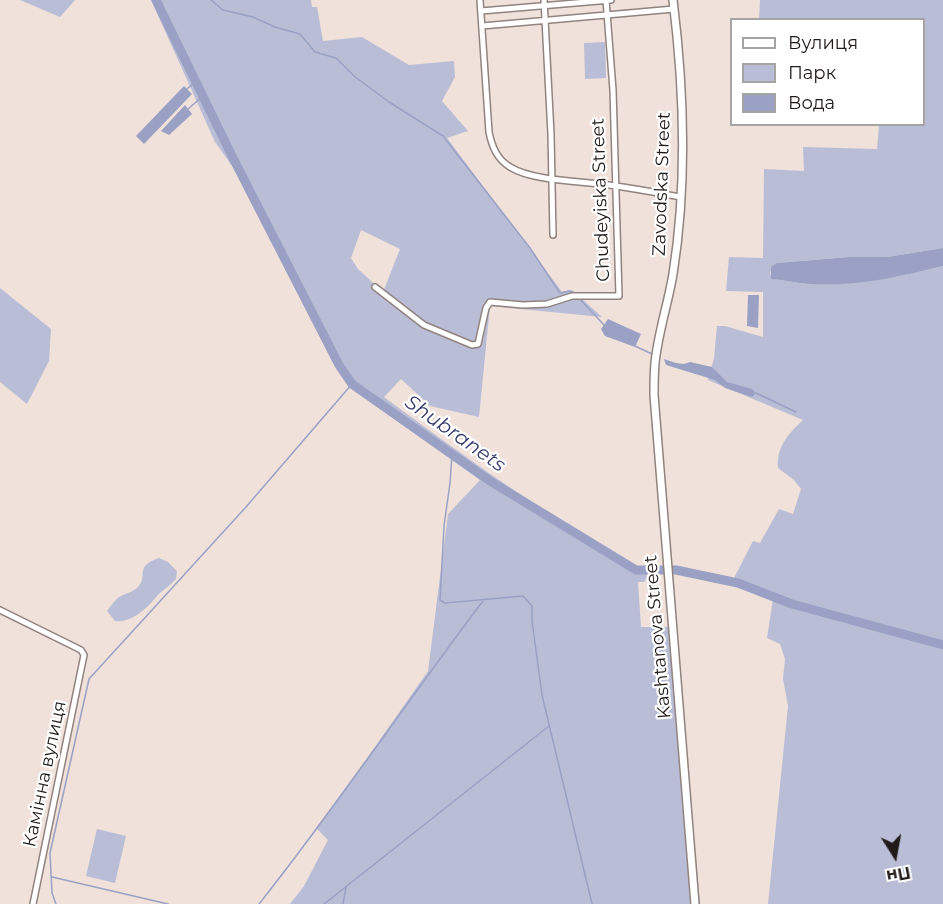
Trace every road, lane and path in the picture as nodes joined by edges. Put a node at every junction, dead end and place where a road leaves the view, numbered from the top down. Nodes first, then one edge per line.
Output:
1 (480, 0) edge
2 (606, 0) edge
3 (611, 0) edge
4 (673, 0) edge
5 (544, 3) edge
6 (674, 9) junction
7 (481, 11) junction
8 (608, 15) junction
9 (545, 21) junction
10 (482, 26) junction
11 (553, 178) junction
12 (616, 186) junction
13 (680, 196) junction
14 (553, 235) dead end
15 (375, 287) dead end
16 (655, 365) joint
17 (0, 610) edge
18 (33, 904) edge
19 (695, 904) edge

1 - 7 street
2 - 3 street
2 - 5 street
2 - 8 street, Chudeyiska Street
4 - 6 main road, Zavodska Street
5 - 7 street
5 - 9 street
6 - 8 street
6 - 13 main road, Zavodska Street
7 - 10 street
8 - 9 street
8 - 12 street, Chudeyiska Street
9 - 10 street
9 - 11 street
10 - 11 street
11 - 12 street
11 - 14 street
12 - 13 street
12 - 15 street, Chudeyiska Street
13 - 16 main road, Zavodska Street
16 - 19 main road, Kashtanova Street
17 - 18 street, Камінна вулиця

